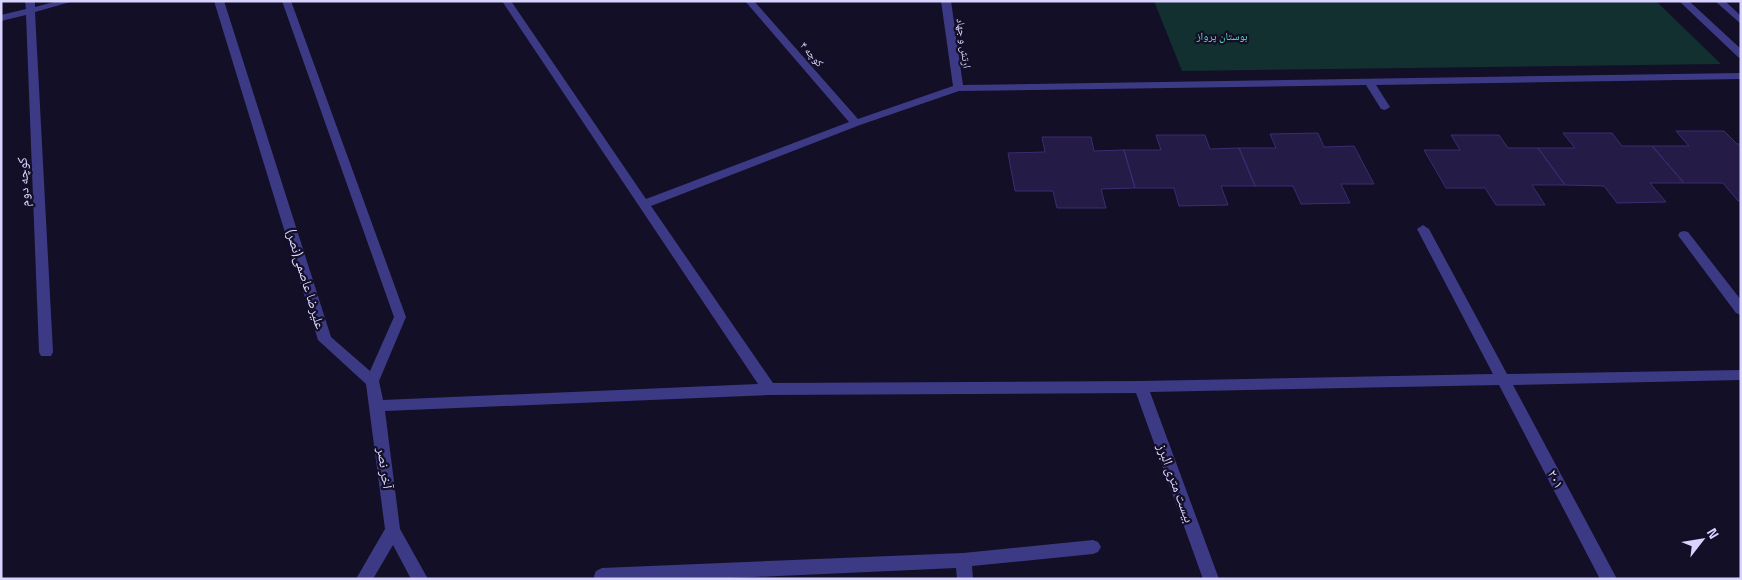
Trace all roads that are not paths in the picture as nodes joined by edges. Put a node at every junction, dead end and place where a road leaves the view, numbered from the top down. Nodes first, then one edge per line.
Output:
1 (70, 1) edge
2 (219, 1) edge
3 (286, 1) edge
4 (506, 1) edge
5 (749, 1) edge
6 (946, 1) edge
7 (1683, 1) edge
8 (1719, 1) edge
9 (30, 6) edge
10 (1, 18) edge
11 (1741, 20) edge
12 (1741, 55) edge
13 (1741, 76) edge
14 (1369, 82) junction
15 (958, 88) junction
16 (1386, 107) dead end
17 (856, 123) junction
18 (644, 204) junction
19 (1423, 229) dead end
20 (1684, 236) dead end
21 (1741, 310) edge
22 (46, 352) dead end
23 (1741, 375) edge
24 (1504, 380) junction
25 (372, 381) junction
26 (1141, 387) junction
27 (769, 388) junction
28 (377, 406) junction
29 (393, 530) junction
30 (1093, 547) dead end
31 (963, 560) junction
32 (602, 576) dead end
33 (364, 579) edge
34 (420, 579) edge
35 (965, 579) edge
36 (1211, 579) edge
37 (1608, 579) edge

1 - 9 street
2 - 25 street, علیرضا عاصمی(نصر)
3 - 25 street
4 - 18 street
5 - 17 street, کوچه ۴
6 - 15 street, ارتش و جهاد
7 - 12 street
8 - 11 street
9 - 10 street
9 - 22 street, کوچه دوم
13 - 14 street
14 - 15 street
14 - 16 street
15 - 17 street
17 - 18 street
18 - 27 street
19 - 24 street, ۲۰۱
20 - 21 street
23 - 24 street
24 - 26 street
24 - 37 street, ۲۰۱
25 - 28 street, آخر نصر
26 - 27 street
26 - 36 street, بیست متری البرز
27 - 28 street
28 - 29 street, آخر نصر
29 - 33 street
29 - 34 street
30 - 31 street
31 - 32 street
31 - 35 street

